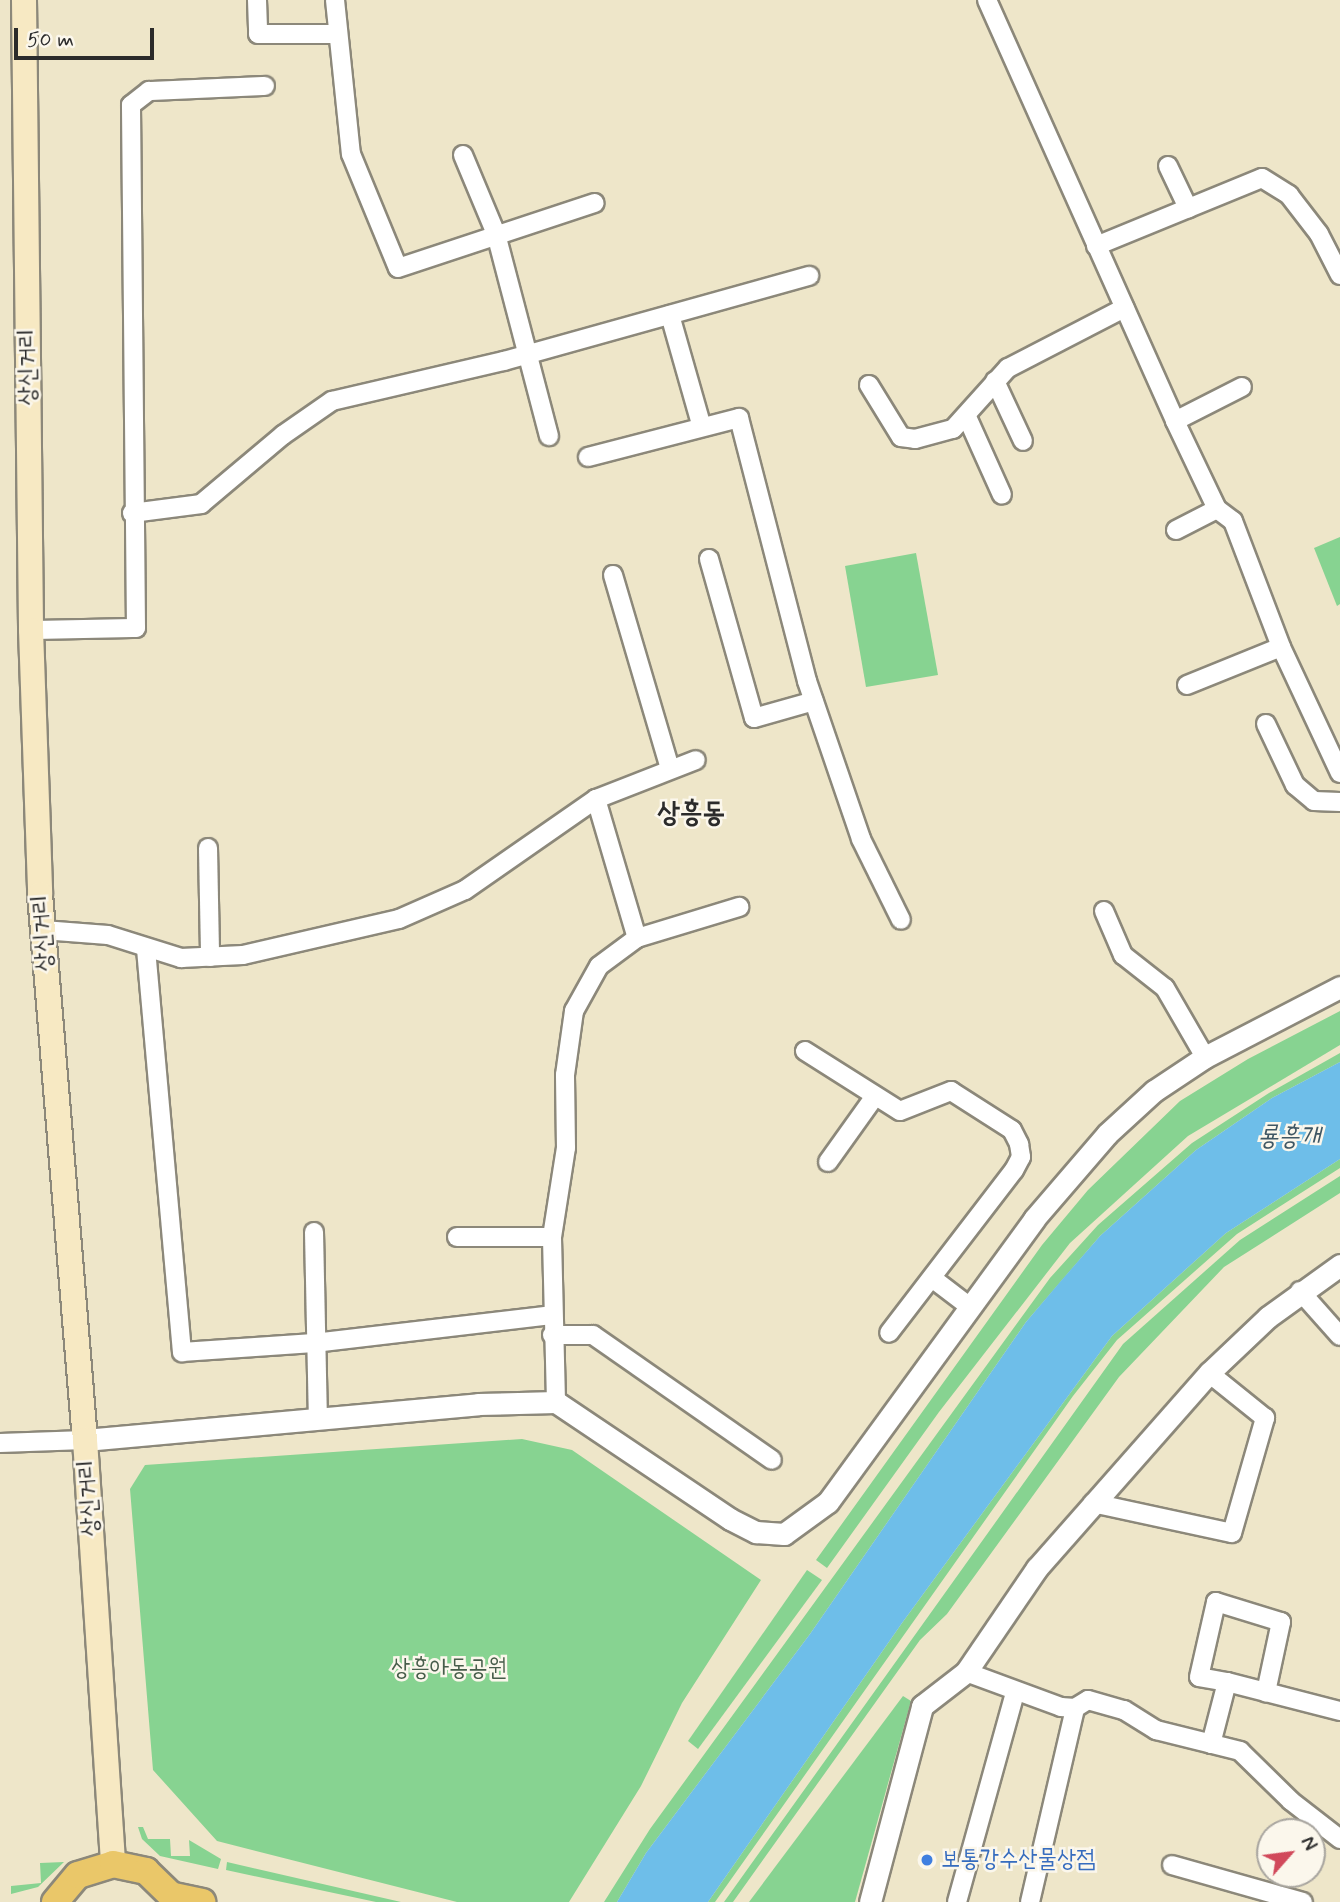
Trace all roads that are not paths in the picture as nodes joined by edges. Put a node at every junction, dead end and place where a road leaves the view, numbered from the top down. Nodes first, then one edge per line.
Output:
1 (24, 0) edge
2 (257, 0) edge
3 (335, 0) edge
4 (987, 0) edge
5 (335, 34) junction
6 (265, 86) dead end
7 (463, 155) dead end
8 (1168, 166) dead end
9 (595, 203) dead end
10 (1188, 208) junction
11 (496, 234) junction
12 (1096, 246) junction
13 (1340, 275) edge
14 (809, 276) dead end
15 (1124, 308) junction
16 (670, 315) junction
17 (528, 355) junction
18 (995, 381) junction
19 (869, 385) dead end
20 (1242, 387) dead end
21 (967, 417) junction
22 (1175, 421) junction
23 (702, 427) junction
24 (549, 436) dead end
25 (1023, 440) dead end
26 (588, 457) dead end
27 (1003, 495) dead end
28 (1217, 509) junction
29 (132, 513) junction
30 (1176, 530) dead end
31 (709, 559) dead end
32 (613, 575) dead end
33 (31, 630) junction
34 (1281, 647) junction
35 (1188, 685) dead end
36 (814, 701) junction
37 (1266, 724) dead end
38 (696, 760) dead end
39 (670, 769) junction
40 (1340, 773) edge
41 (596, 799) junction
42 (1340, 802) edge
43 (208, 848) dead end
44 (739, 907) dead end
45 (1104, 911) dead end
46 (901, 920) dead end
47 (43, 930) junction
48 (637, 938) junction
49 (146, 949) junction
50 (209, 957) junction
51 (1340, 987) edge
52 (805, 1051) dead end
53 (1205, 1057) junction
54 (875, 1096) junction
55 (828, 1162) dead end
56 (313, 1233) dead end
57 (457, 1237) dead end
58 (552, 1237) junction
59 (1340, 1265) edge
60 (932, 1278) junction
61 (1300, 1291) junction
62 (970, 1307) junction
63 (551, 1315) junction
64 (889, 1333) dead end
65 (552, 1335) junction
66 (1340, 1336) edge
67 (314, 1343) junction
68 (1209, 1374) junction
69 (556, 1402) junction
70 (318, 1420) junction
71 (85, 1440) junction
72 (0, 1443) edge
73 (772, 1460) dead end
74 (1093, 1503) junction
75 (966, 1672) junction
76 (1227, 1682) junction
77 (1266, 1692) junction
78 (1015, 1693) junction
79 (1075, 1707) junction
80 (1340, 1711) edge
81 (1211, 1744) junction
82 (1340, 1839) edge
83 (113, 1864) junction
84 (1172, 1865) dead end
85 (176, 1899) edge
86 (55, 1902) edge
87 (202, 1902) edge
88 (870, 1902) edge
89 (957, 1902) edge
90 (1030, 1902) edge
91 (1303, 1902) edge

1 - 33 main road, 상신거리
2 - 5 street
3 - 5 street
4 - 12 street
5 - 11 street
6 - 29 street
7 - 11 street
8 - 10 street
9 - 11 street
10 - 12 street
10 - 13 street
11 - 17 street
12 - 15 street
14 - 16 street
15 - 18 street
15 - 22 street
16 - 17 street
16 - 23 street
17 - 24 street
17 - 29 street
18 - 21 street
18 - 25 street
19 - 21 street
20 - 22 street
21 - 27 street
22 - 28 street
23 - 26 street
23 - 36 street
28 - 30 street
28 - 34 street
29 - 33 street
31 - 36 street
32 - 39 street
33 - 47 main road, 상신거리
34 - 35 street
34 - 40 street
36 - 46 street
37 - 42 street
38 - 39 street
39 - 41 street
41 - 48 street
41 - 50 street
43 - 50 street
44 - 48 street
45 - 53 street
47 - 49 street
47 - 71 main road, 상신거리
48 - 58 street
49 - 50 street
49 - 67 street
51 - 53 street
52 - 54 street
53 - 62 street
54 - 55 street
54 - 60 street
56 - 67 street
57 - 58 street
58 - 63 street
59 - 61 street
60 - 62 street
60 - 64 street
61 - 66 street
61 - 68 street
62 - 69 street
63 - 65 street
63 - 67 street
65 - 69 street
65 - 73 street
67 - 70 street
68 - 74 street
68 - 74 street
69 - 70 street
70 - 71 street
71 - 72 street
71 - 83 main road, 상신거리
74 - 75 street
75 - 78 street
75 - 88 street
76 - 77 street
76 - 77 street
76 - 81 street
77 - 80 street
78 - 79 street
78 - 89 street
79 - 81 street
79 - 90 street
81 - 82 street
83 - 85 main road
83 - 86 main road
84 - 91 street
85 - 87 main road

